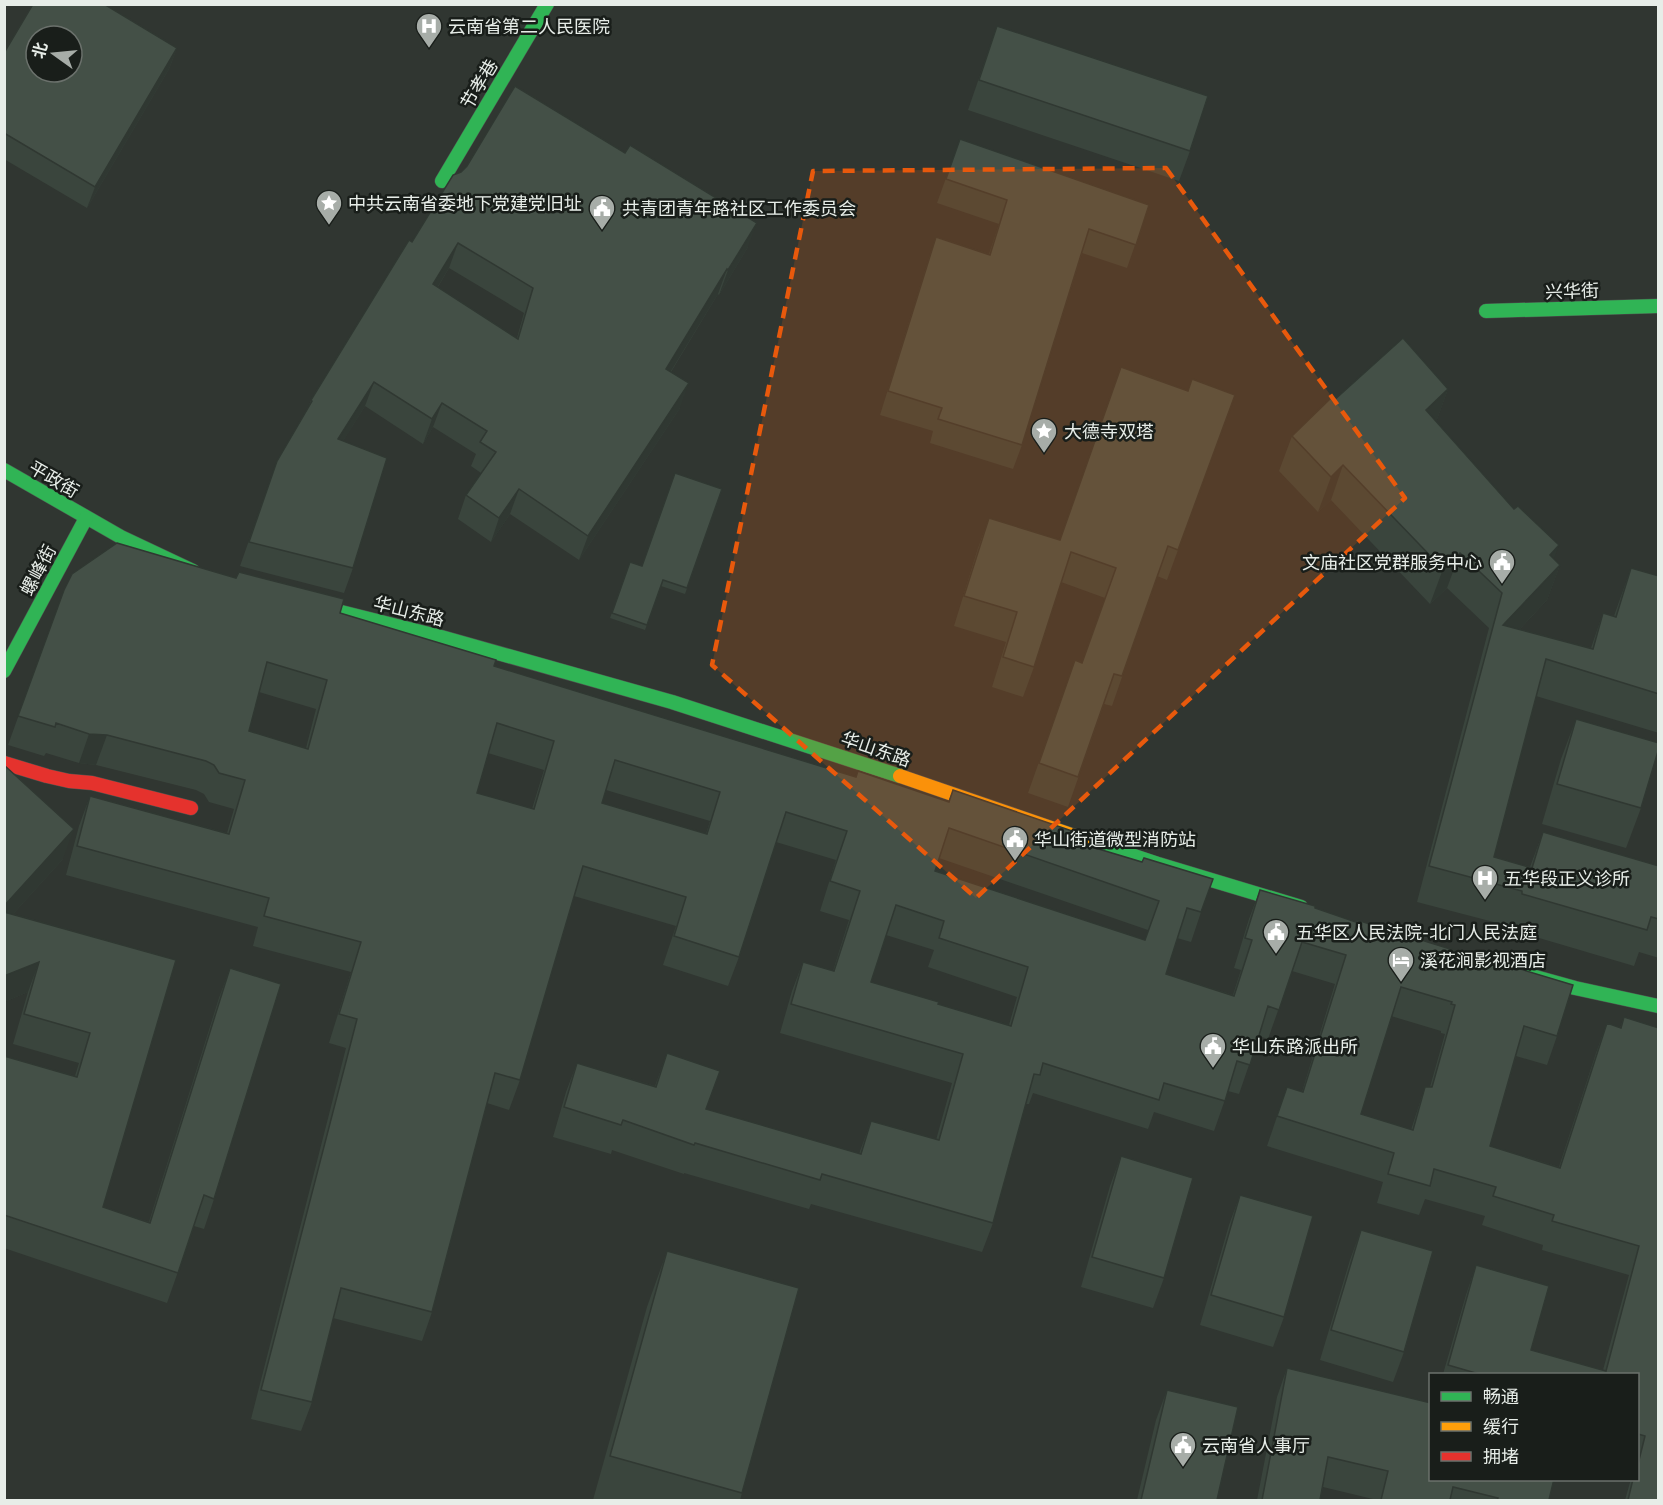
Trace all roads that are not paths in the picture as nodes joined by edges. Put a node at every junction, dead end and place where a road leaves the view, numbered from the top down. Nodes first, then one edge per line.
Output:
1 (548, 4) edge
2 (442, 181) dead end
3 (1659, 306) edge
4 (1486, 311) dead end
5 (4, 470) edge
6 (86, 518) junction
7 (202, 574) edge
8 (285, 598) edge
9 (4, 671) edge
10 (4, 762) edge
11 (191, 808) dead end
12 (1314, 911) edge
13 (1513, 971) edge
14 (1659, 1006) edge

1 - 2 street, 节孝巷
3 - 4 street, 兴华街
5 - 6 street, 平政街
6 - 7 street
6 - 9 street, 螺峰街
8 - 12 street, 华山东路
10 - 11 street
13 - 14 street

